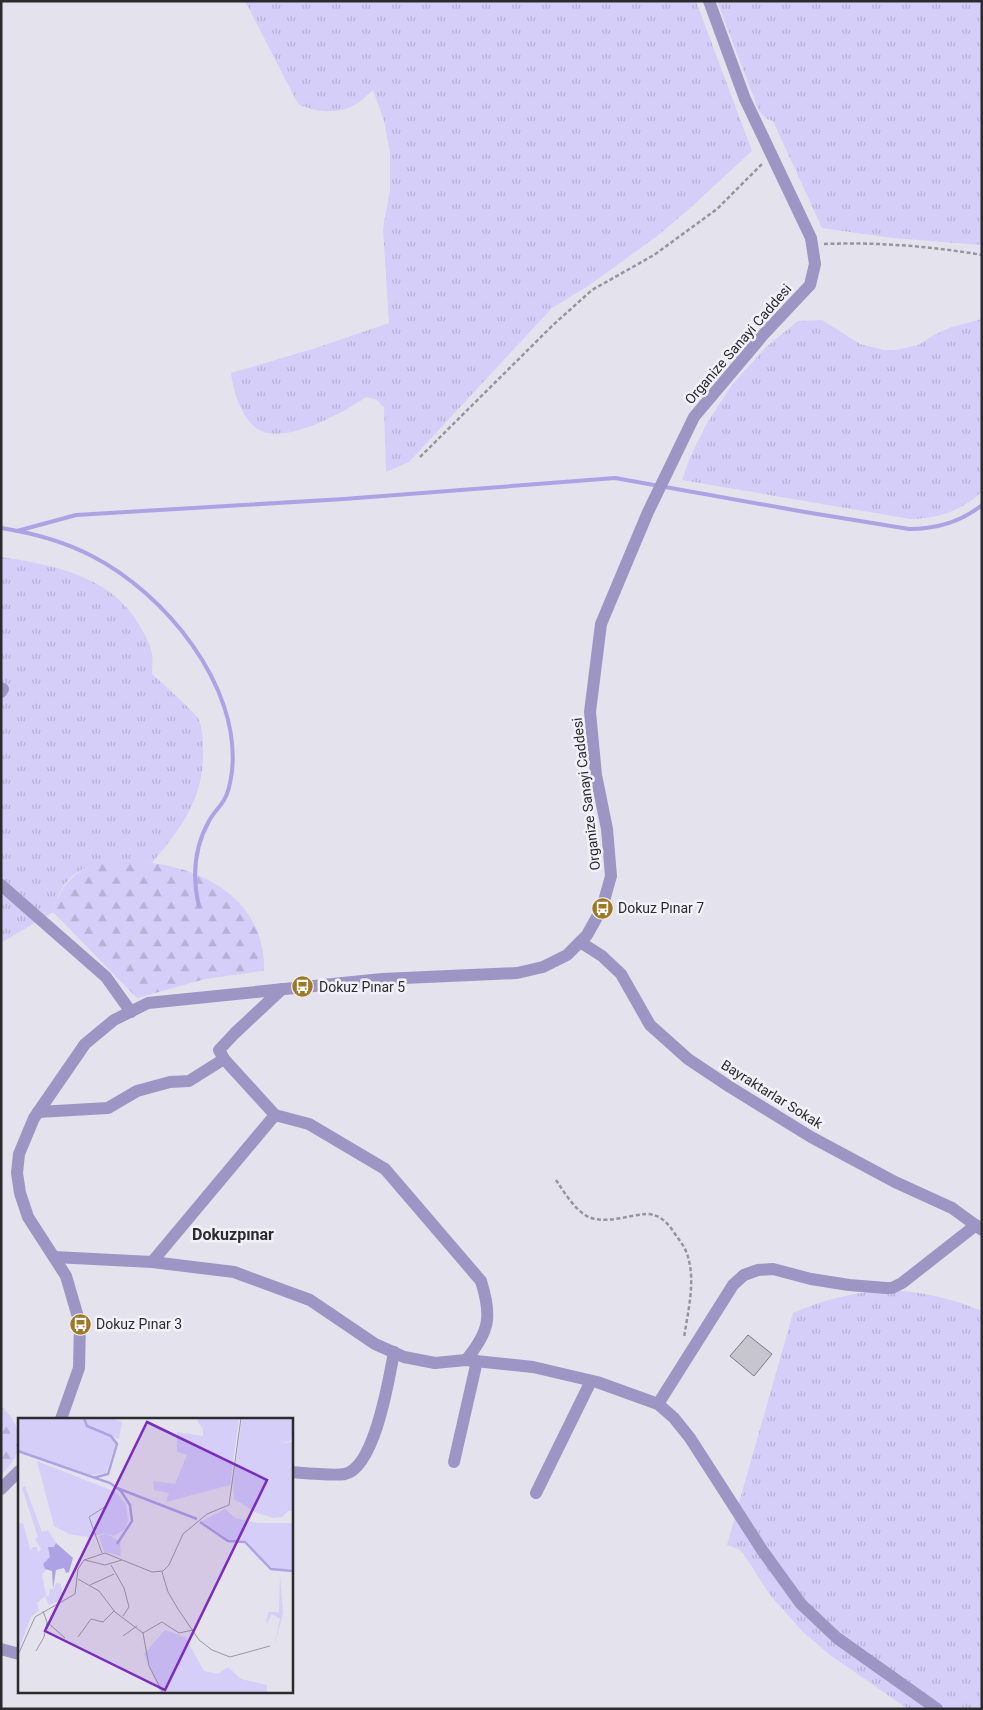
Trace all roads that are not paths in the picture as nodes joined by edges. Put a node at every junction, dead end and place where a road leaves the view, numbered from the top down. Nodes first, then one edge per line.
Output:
1 (709, 1) edge
2 (1, 885) edge
3 (580, 942) junction
4 (282, 989) junction
5 (131, 1012) junction
6 (224, 1059) junction
7 (38, 1112) junction
8 (274, 1114) junction
9 (979, 1227) edge
10 (54, 1257) junction
11 (152, 1262) junction
12 (394, 1352) junction
13 (472, 1361) junction
14 (591, 1381) junction
15 (658, 1404) junction
16 (61, 1418) edge
17 (454, 1462) dead end
18 (18, 1472) edge
19 (292, 1472) edge
20 (1, 1490) edge
21 (536, 1493) dead end
22 (1, 1649) edge
23 (18, 1654) edge
24 (937, 1709) edge

1 - 3 street, Organize Sanayi Caddesi
2 - 5 street
3 - 4 street, Organize Sanayi Caddesi
3 - 9 street, Bayraktarlar Sokak
4 - 5 street, Organize Sanayi Caddesi
4 - 6 street
5 - 7 street, Organize Sanayi Caddesi
6 - 7 street
6 - 8 street
7 - 10 street, Organize Sanayi Caddesi
8 - 11 street
8 - 13 street
9 - 15 street
10 - 11 street
10 - 16 street, Organize Sanayi Caddesi
11 - 12 street
12 - 13 street
12 - 19 street
13 - 14 street
13 - 17 street
14 - 15 street
14 - 21 street
15 - 24 street
18 - 20 street
22 - 23 street

